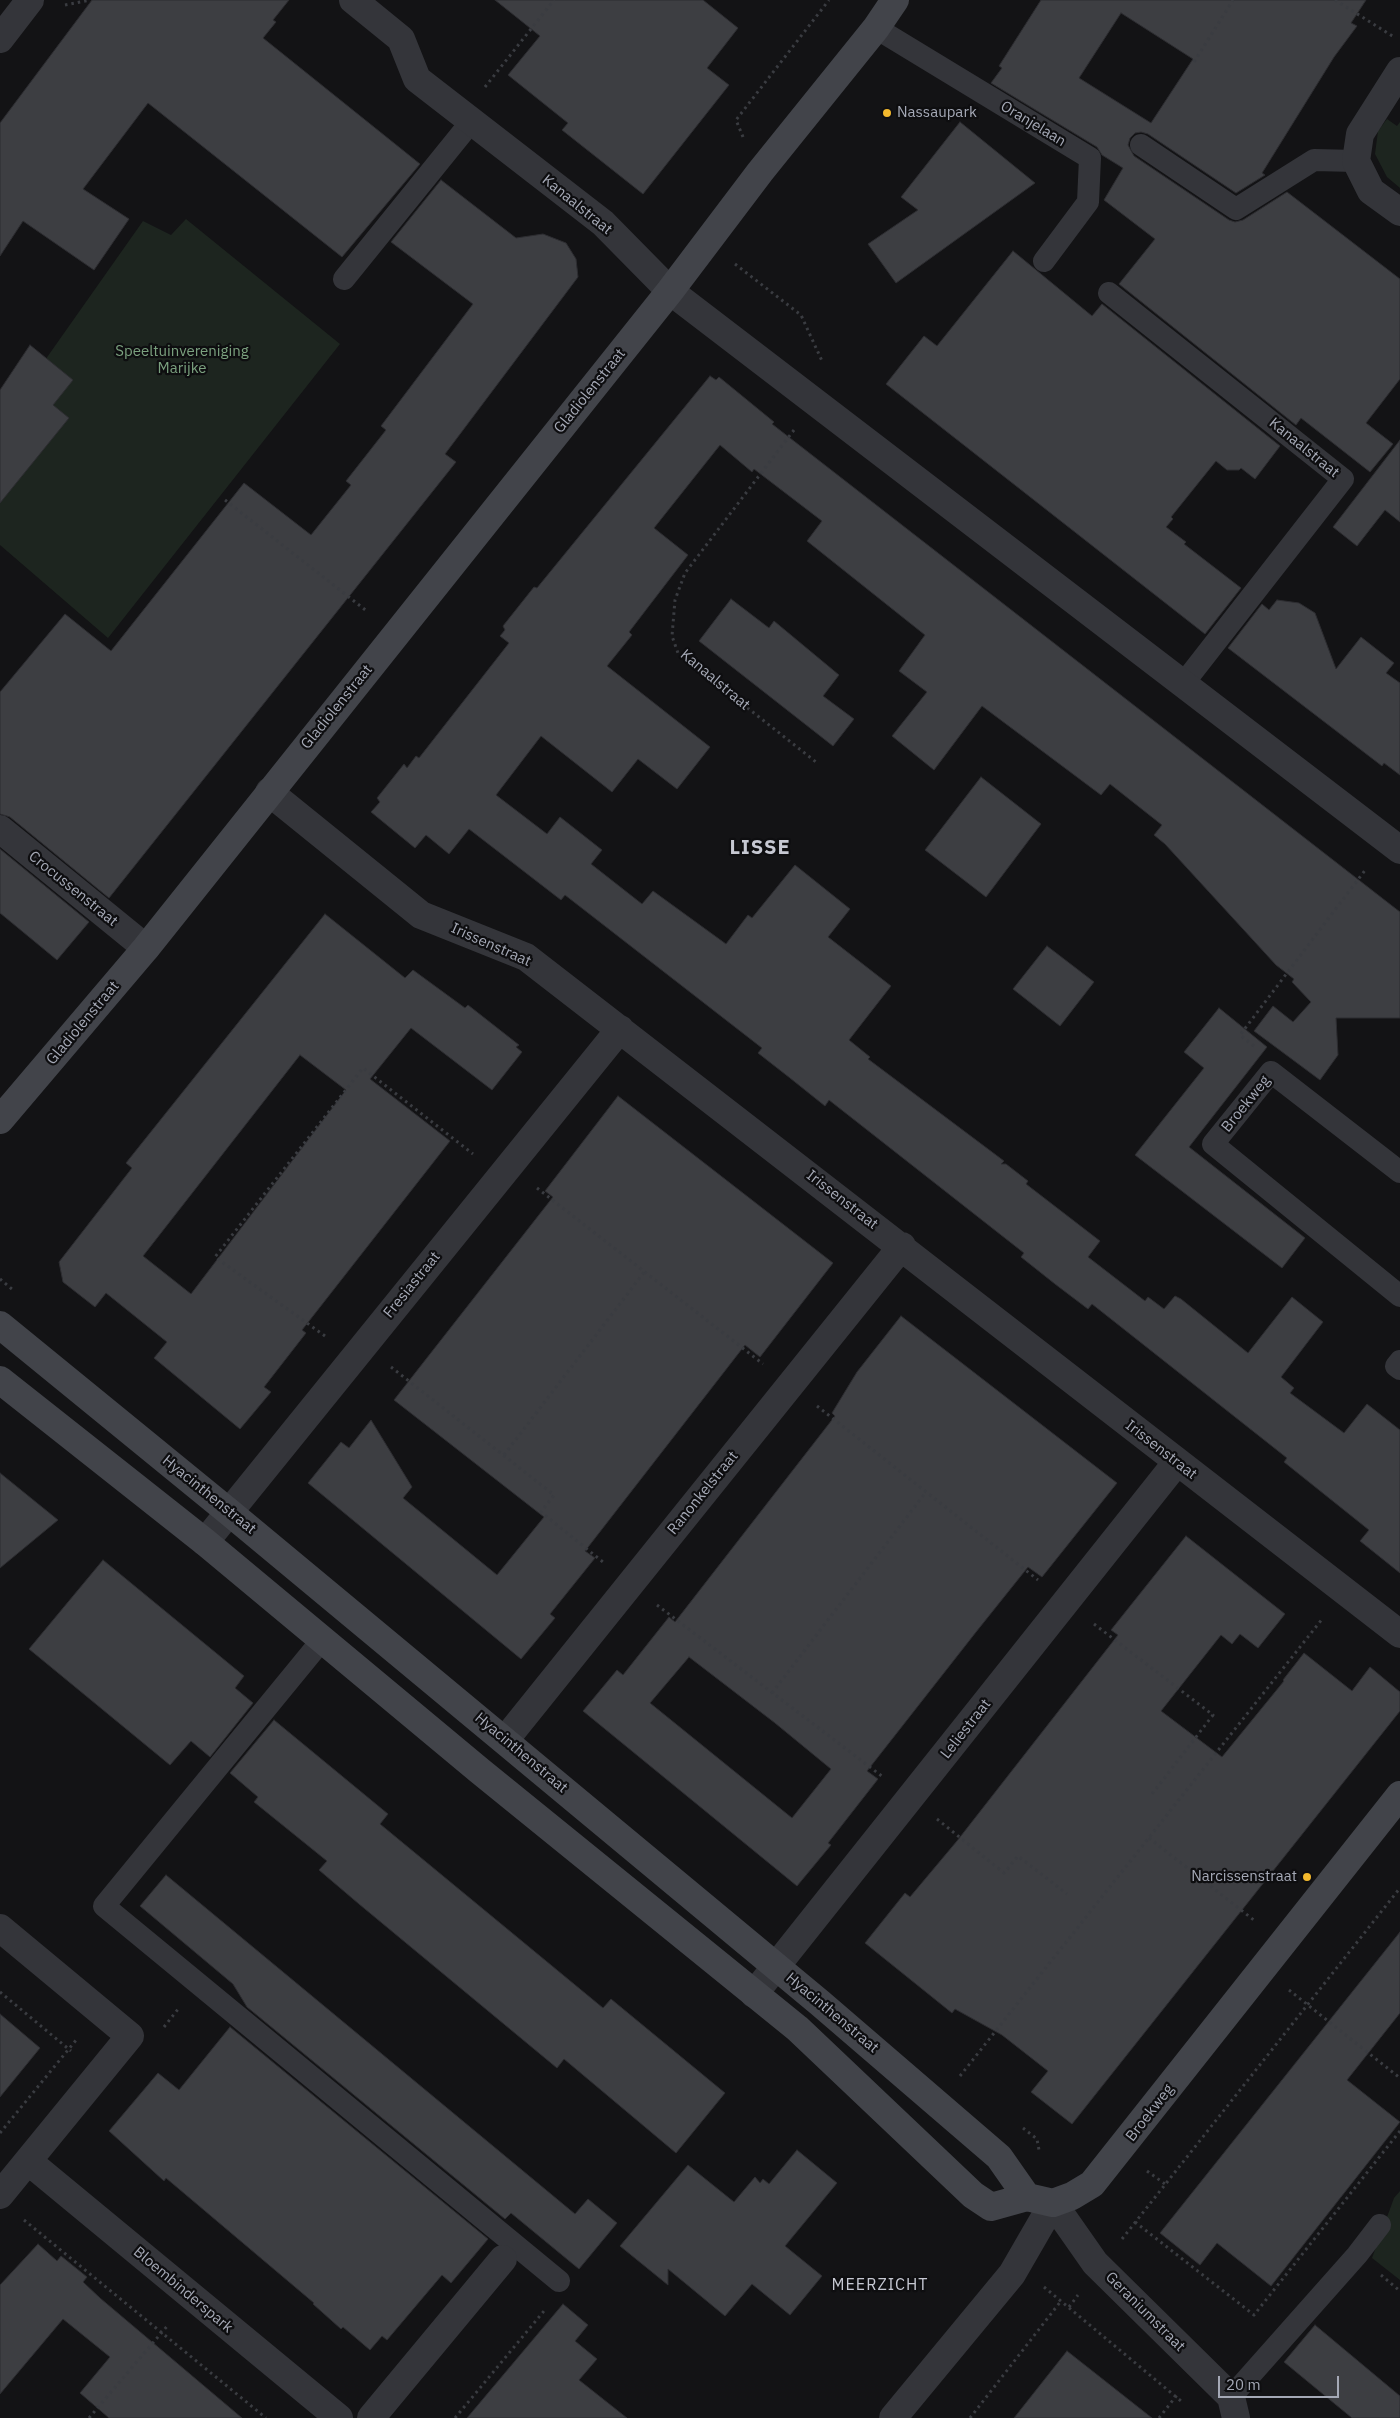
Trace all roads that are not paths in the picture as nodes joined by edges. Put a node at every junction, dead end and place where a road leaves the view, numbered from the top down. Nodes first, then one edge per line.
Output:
1 (30, 0) edge
2 (353, 0) edge
3 (895, 0) edge
4 (876, 28) junction
5 (0, 39) edge
6 (1400, 71) edge
7 (467, 118) junction
8 (1141, 145) dead end
9 (1356, 161) junction
10 (1400, 212) edge
11 (1044, 261) dead end
12 (344, 279) dead end
13 (670, 291) junction
14 (1109, 293) dead end
15 (1183, 684) junction
16 (269, 792) junction
17 (0, 829) edge
18 (1394, 845) edge
19 (146, 948) junction
20 (620, 1029) junction
21 (0, 1120) edge
22 (1400, 1172) edge
23 (902, 1246) junction
24 (1400, 1296) edge
25 (0, 1325) edge
26 (1400, 1361) edge
27 (1400, 1369) edge
28 (0, 1380) edge
29 (1177, 1462) junction
30 (229, 1512) junction
31 (205, 1542) junction
32 (1400, 1634) edge
33 (322, 1640) junction
34 (505, 1740) junction
35 (1400, 1795) edge
36 (0, 1928) edge
37 (777, 1967) junction
38 (754, 1994) junction
39 (28, 2161) junction
40 (0, 2195) edge
41 (1040, 2200) junction
42 (1380, 2225) dead end
43 (503, 2259) dead end
44 (559, 2281) dead end
45 (1233, 2407) edge
46 (339, 2418) edge
47 (371, 2418) edge
48 (893, 2418) edge

1 - 5 street
2 - 7 street, Kanaalstraat
3 - 4 main road
4 - 11 lane, Oranjelaan
4 - 13 main road
6 - 9 street
7 - 12 lane
7 - 13 street, Kanaalstraat
8 - 9 lane
9 - 10 street
13 - 15 street, Kanaalstraat
13 - 16 main road, Gladiolenstraat
14 - 15 lane, Kanaalstraat
15 - 18 street, Kanaalstraat
16 - 19 main road, Gladiolenstraat
16 - 20 street, Irissenstraat
17 - 19 street, Crocussenstraat
19 - 21 main road, Gladiolenstraat
20 - 23 street, Irissenstraat
20 - 30 street, Fresiastraat
22 - 24 lane, Broekweg
23 - 29 street, Irissenstraat
23 - 34 street, Ranonkelstraat
25 - 30 main road, Hyacinthenstraat
26 - 27 lane
28 - 31 main road
29 - 32 street, Irissenstraat
29 - 37 street, Leliestraat
30 - 31 street, Fresiastraat
30 - 34 main road, Hyacinthenstraat
31 - 33 main road
33 - 38 main road
33 - 44 lane
34 - 37 main road, Hyacinthenstraat
35 - 41 main road, Broekweg
36 - 39 street
37 - 38 street, Leliestraat
37 - 41 main road, Hyacinthenstraat
38 - 41 main road
39 - 40 street
39 - 46 street, Bloembinderspark
41 - 45 street, Geraniumstraat
41 - 48 street
42 - 45 lane
43 - 47 street

